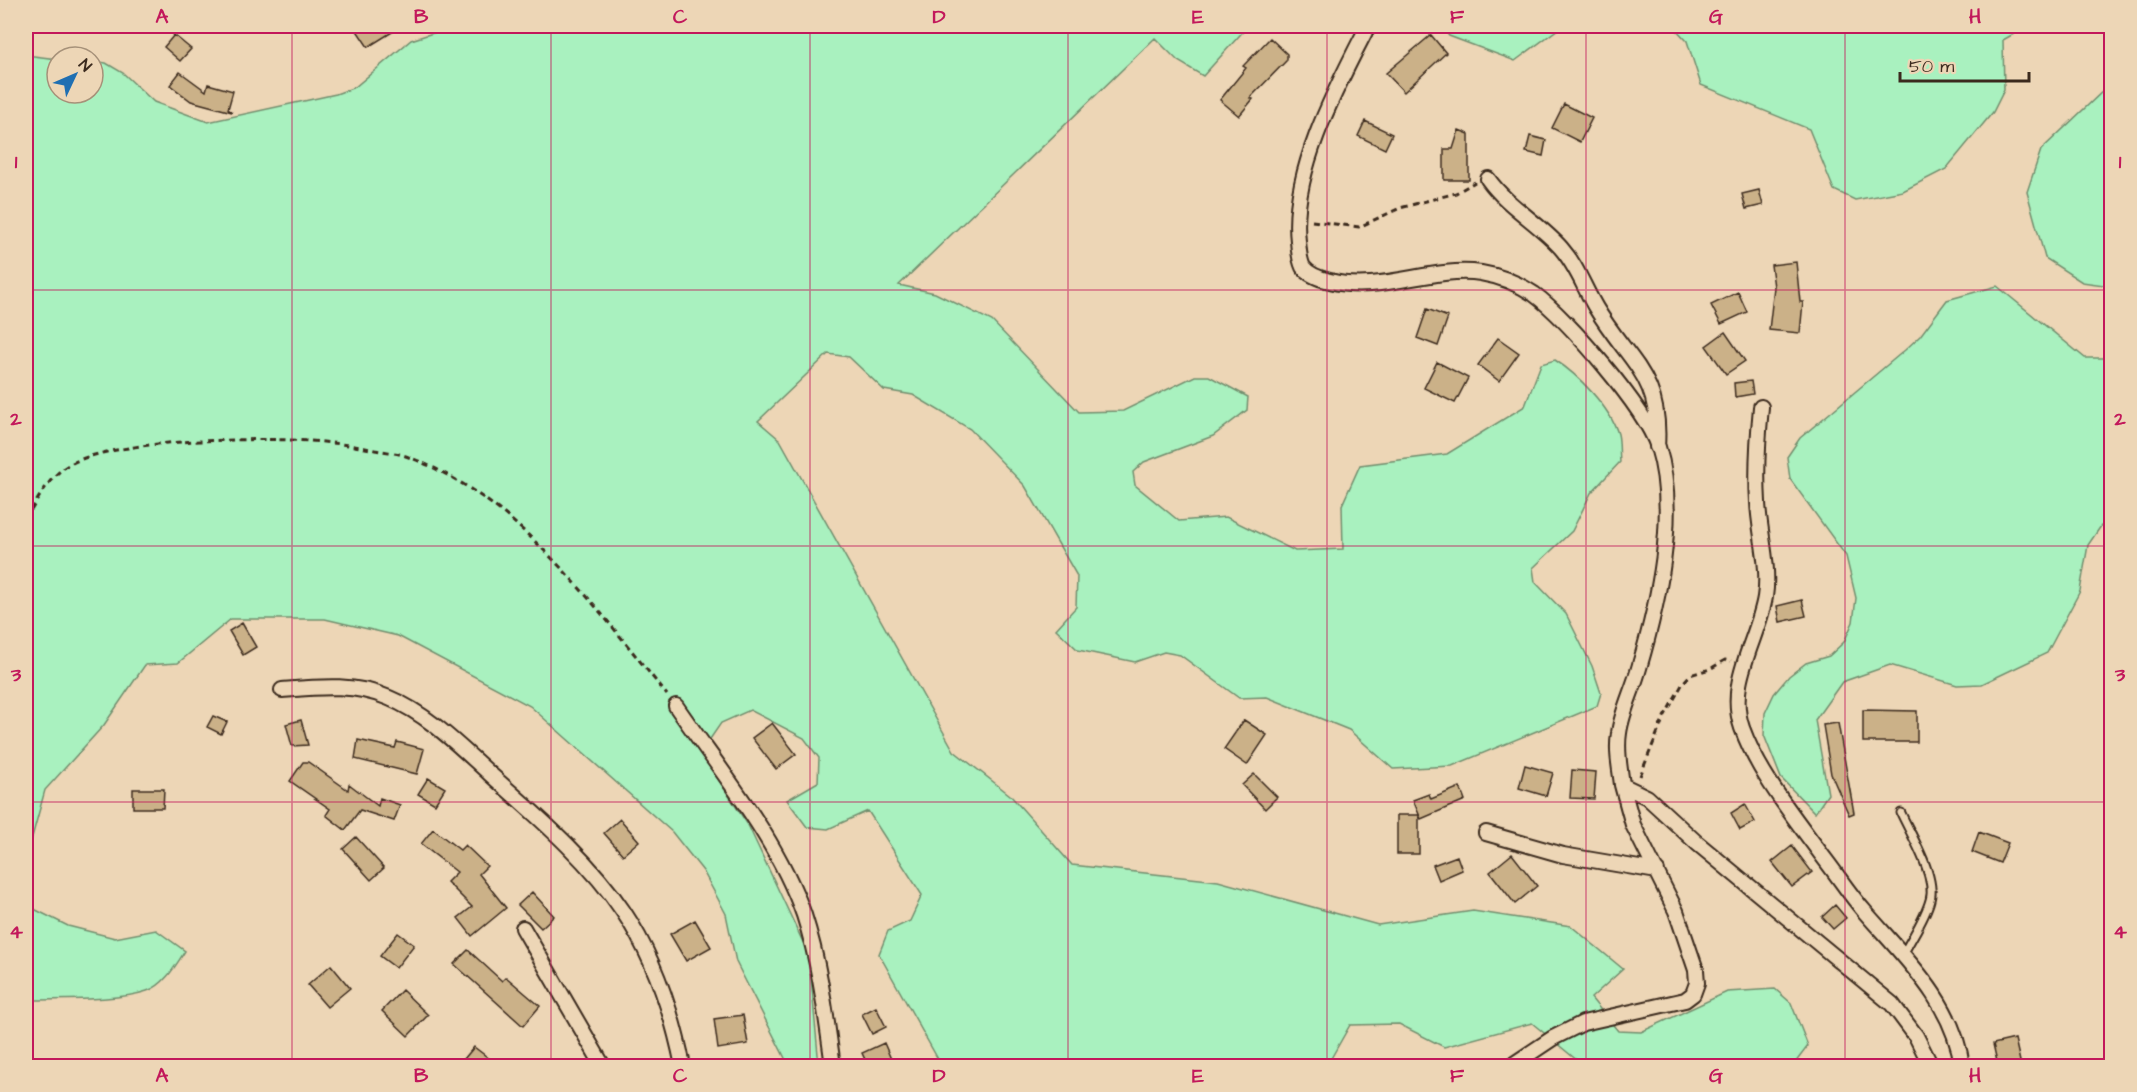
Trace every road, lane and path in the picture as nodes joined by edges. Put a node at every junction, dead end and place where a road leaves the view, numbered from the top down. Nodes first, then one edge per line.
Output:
1 (1368, 26) edge
2 (1488, 179) joint
3 (1296, 218) junction
4 (1761, 407) dead end
5 (1658, 447) junction
6 (26, 519) edge
7 (1744, 665) junction
8 (282, 690) dead end
9 (676, 706) joint
10 (1622, 785) junction
11 (1636, 790) junction
12 (1901, 813) dead end
13 (1486, 833) dead end
14 (1657, 872) junction
15 (523, 928) dead end
16 (1903, 955) junction
17 (603, 1066) edge
18 (683, 1066) edge
19 (833, 1066) edge
20 (1511, 1066) edge
21 (1931, 1066) edge
22 (1962, 1066) edge

1 - 3 street
2 - 3 path
2 - 5 street
3 - 5 street
4 - 7 street
5 - 10 street
6 - 9 path
7 - 11 path
7 - 16 street
8 - 18 street
9 - 19 street
10 - 11 street
10 - 14 street
11 - 21 street
12 - 16 lane
13 - 14 street
14 - 20 street
15 - 17 street
16 - 22 street

